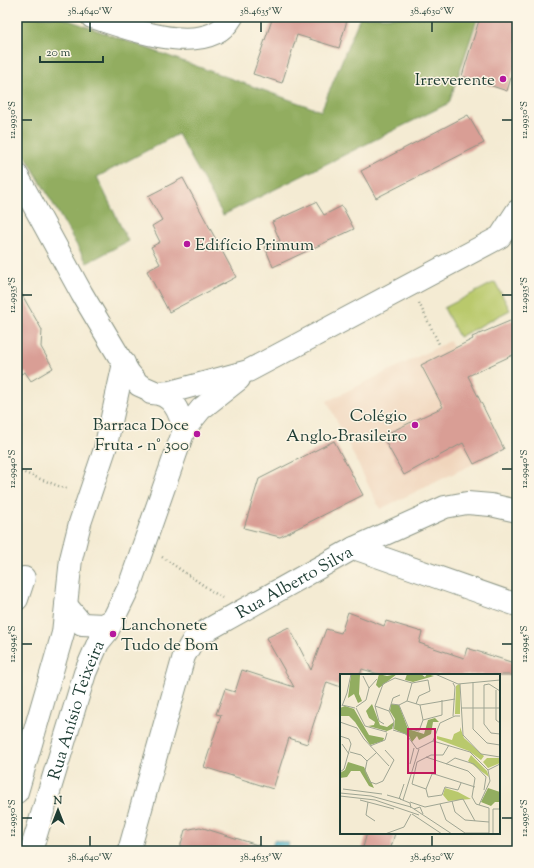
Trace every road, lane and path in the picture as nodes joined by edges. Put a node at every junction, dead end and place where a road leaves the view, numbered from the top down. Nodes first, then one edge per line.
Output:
1 (92, 17) edge
2 (232, 17) edge
3 (17, 175) edge
4 (517, 211) edge
5 (509, 238) edge
6 (410, 285) junction
7 (440, 346) dead end
8 (124, 363) junction
9 (248, 372) junction
10 (157, 393) junction
11 (114, 413) junction
12 (184, 430) junction
13 (17, 470) edge
14 (88, 497) junction
15 (517, 511) edge
16 (144, 545) junction
17 (354, 548) junction
18 (24, 578) dead end
19 (17, 599) edge
20 (66, 605) junction
21 (517, 605) edge
22 (241, 610) junction
23 (114, 619) junction
24 (17, 792) edge
25 (31, 851) edge
26 (128, 851) edge

1 - 2 street
3 - 8 street
4 - 5 street
5 - 6 street
6 - 7 path
6 - 9 street
8 - 10 street
8 - 11 street, Rua Anísio Teixeira
9 - 10 street
9 - 12 street, Rua Anísio Teixeira
10 - 11 street
10 - 12 street
11 - 14 street, Rua Anísio Teixeira
12 - 16 street, Rua Anísio Teixeira
13 - 14 path
14 - 20 street, Rua Anísio Teixeira
15 - 17 street, Rua Alberto Silva
16 - 22 path
16 - 23 street, Rua Anísio Teixeira
17 - 21 street
17 - 22 street, Rua Alberto Silva
18 - 19 street
20 - 23 street
20 - 24 street, Rua Anísio Teixeira
22 - 26 street, Rua Alberto Silva
23 - 25 street, Rua Anísio Teixeira

